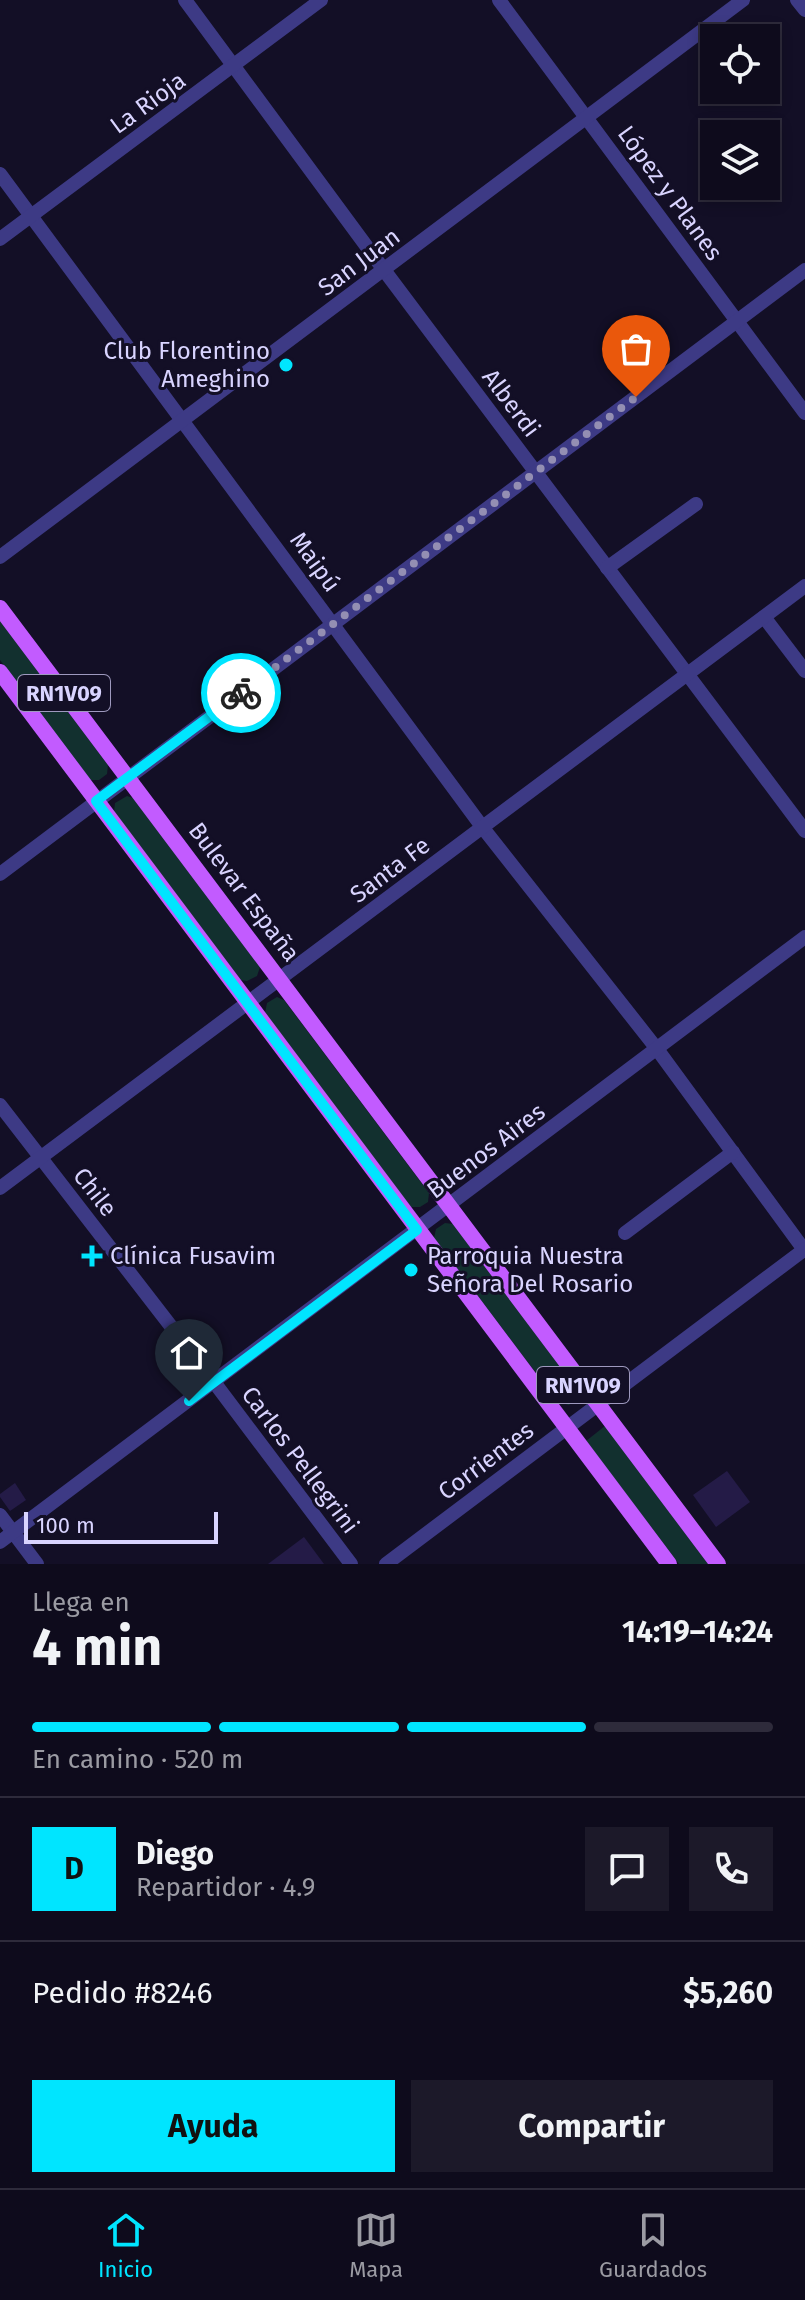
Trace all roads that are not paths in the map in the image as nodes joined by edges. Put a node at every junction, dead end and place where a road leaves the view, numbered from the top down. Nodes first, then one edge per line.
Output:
1 (185, 0) edge
2 (321, 0) edge
3 (499, 0) edge
4 (743, 0) edge
5 (797, 0) edge
6 (805, 10) edge
7 (234, 66) junction
8 (587, 117) junction
9 (0, 174) edge
10 (31, 216) junction
11 (0, 239) edge
12 (384, 270) junction
13 (805, 270) edge
14 (737, 321) junction
15 (805, 413) edge
16 (183, 421) junction
17 (536, 472) junction
18 (696, 504) dead end
19 (0, 557) edge
20 (607, 568) junction
21 (805, 586) edge
22 (0, 608) edge
23 (764, 617) junction
24 (333, 624) junction
25 (805, 671) edge
26 (0, 672) edge
27 (687, 674) junction
28 (127, 778) junction
29 (96, 801) junction
30 (483, 828) junction
31 (805, 831) edge
32 (0, 874) edge
33 (805, 937) edge
34 (280, 979) junction
35 (246, 1003) junction
36 (657, 1049) junction
37 (0, 1105) edge
38 (733, 1152) junction
39 (40, 1157) junction
40 (0, 1188) edge
41 (449, 1206) junction
42 (417, 1230) junction
43 (625, 1233) dead end
44 (805, 1250) edge
45 (214, 1382) junction
46 (598, 1405) junction
47 (566, 1428) junction
48 (0, 1515) edge
49 (14, 1532) junction
50 (0, 1542) edge
51 (37, 1564) edge
52 (351, 1564) edge
53 (386, 1564) edge
54 (669, 1564) edge
55 (718, 1564) edge

1 - 7 street, Alberdi
2 - 7 street, La Rioja
3 - 8 street, López y Planes
4 - 8 street, San Juan
5 - 6 street
7 - 10 street, La Rioja
7 - 12 street, Alberdi
8 - 12 street, San Juan
8 - 14 street, López y Planes
9 - 10 street, Maipú
10 - 11 street, La Rioja
10 - 16 street, Maipú
12 - 16 street, San Juan
12 - 17 street, Alberdi
13 - 14 street
14 - 15 street, López y Planes
14 - 17 street
16 - 19 street, San Juan
16 - 24 street, Maipú
17 - 20 street, Alberdi
17 - 24 street
18 - 20 street
20 - 27 street, Alberdi
21 - 23 street, Santa Fe
22 - 28 main road, Bulevar España / RN1V09
23 - 25 street
23 - 27 street, Santa Fe
24 - 28 street
24 - 30 street, Maipú
26 - 29 main road, RN1V09
27 - 30 street, Santa Fe
27 - 31 street, Alberdi
28 - 29 street
28 - 34 main road, Bulevar España / RN1V09
29 - 32 street
29 - 35 main road, RN1V09
30 - 34 street, Santa Fe
30 - 36 street, Maipú
33 - 36 street, Buenos Aires
34 - 35 street, Santa Fe
34 - 41 main road, Bulevar España / RN1V09
35 - 39 street, Santa Fe
35 - 42 main road, RN1V09
36 - 38 street, Maipú
36 - 41 street, Buenos Aires
37 - 39 street, Chile
38 - 43 street
38 - 44 street, Maipú
39 - 40 street, Santa Fe
39 - 45 street, Chile
41 - 42 street, Buenos Aires
41 - 46 main road, RN1V09
42 - 45 street, Buenos Aires
42 - 47 main road, RN1V09
44 - 46 street, Corrientes
45 - 49 street, Buenos Aires
45 - 52 street, Carlos Pellegrini
46 - 47 street, Corrientes
46 - 55 main road, RN1V09
47 - 53 street, Corrientes
47 - 54 main road, RN1V09
48 - 49 street
49 - 50 street, Buenos Aires
49 - 51 street

